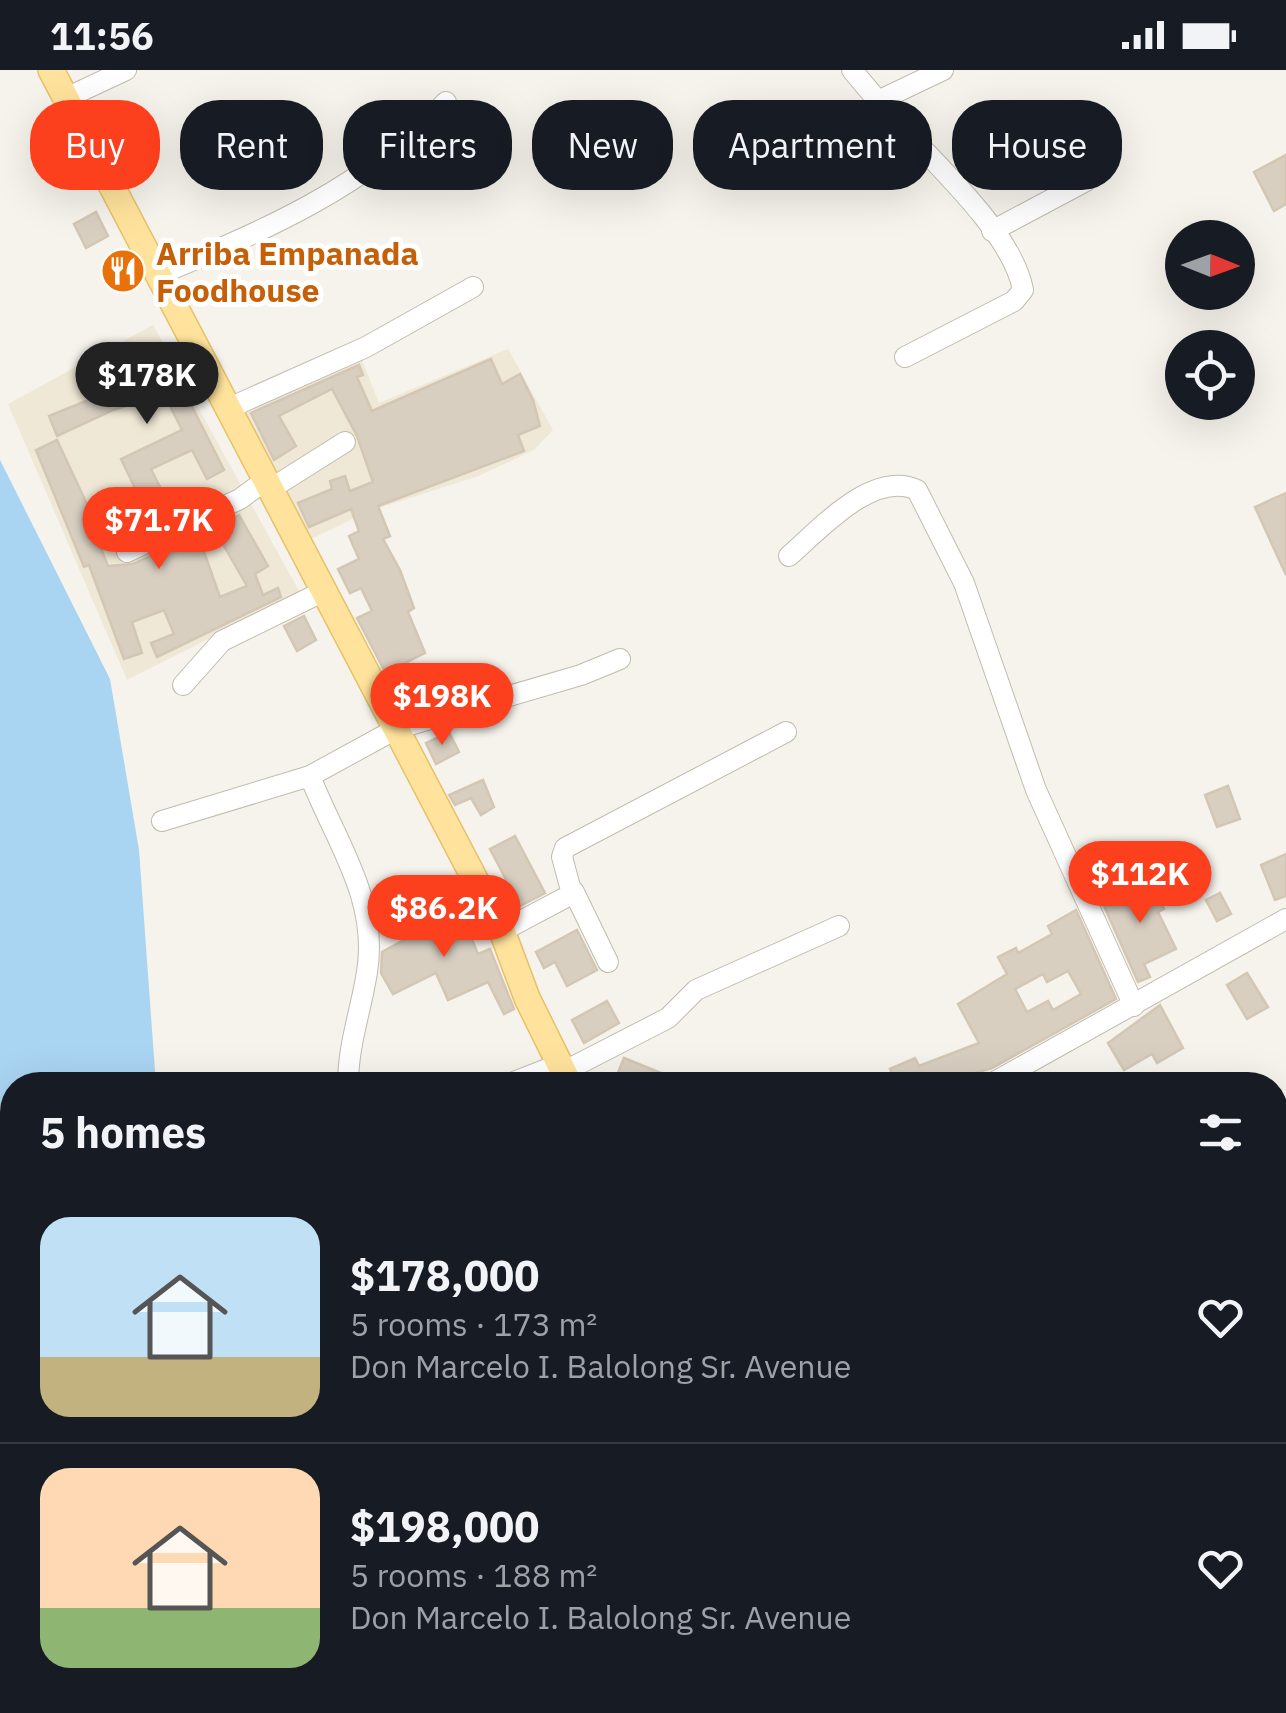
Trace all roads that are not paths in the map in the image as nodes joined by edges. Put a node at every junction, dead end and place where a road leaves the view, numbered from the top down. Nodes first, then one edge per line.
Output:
1 (51, 70) edge
2 (126, 70) edge
3 (852, 70) edge
4 (943, 70) edge
5 (66, 98) junction
6 (877, 100) edge
7 (880, 100) edge
8 (932, 158) edge
9 (343, 185) edge
10 (1069, 190) edge
11 (992, 231) junction
12 (158, 275) junction
13 (473, 287) dead end
14 (905, 357) dead end
15 (229, 408) junction
16 (345, 442) dead end
17 (269, 484) junction
18 (127, 552) dead end
19 (789, 556) dead end
20 (326, 590) junction
21 (620, 658) dead end
22 (182, 685) dead end
23 (396, 729) junction
24 (786, 732) dead end
25 (310, 776) junction
26 (162, 822) dead end
27 (574, 892) junction
28 (1286, 919) edge
29 (839, 926) dead end
30 (502, 931) junction
31 (608, 962) dead end
32 (1134, 1006) junction
33 (348, 1072) edge
34 (564, 1072) edge
35 (569, 1072) edge
36 (1013, 1072) edge

1 - 5 main road
2 - 5 street
3 - 6 street
4 - 7 street
5 - 12 main road
8 - 11 street
9 - 12 street
10 - 11 street
11 - 14 street
12 - 15 main road
13 - 15 street
15 - 17 main road
16 - 17 street
17 - 18 street
17 - 20 main road
19 - 32 street
20 - 22 street
20 - 23 main road
21 - 23 street
23 - 25 street
23 - 30 main road
24 - 27 street
25 - 26 street
25 - 33 street
27 - 30 street
27 - 31 street
28 - 32 street
29 - 35 street
30 - 34 main road
32 - 36 street

